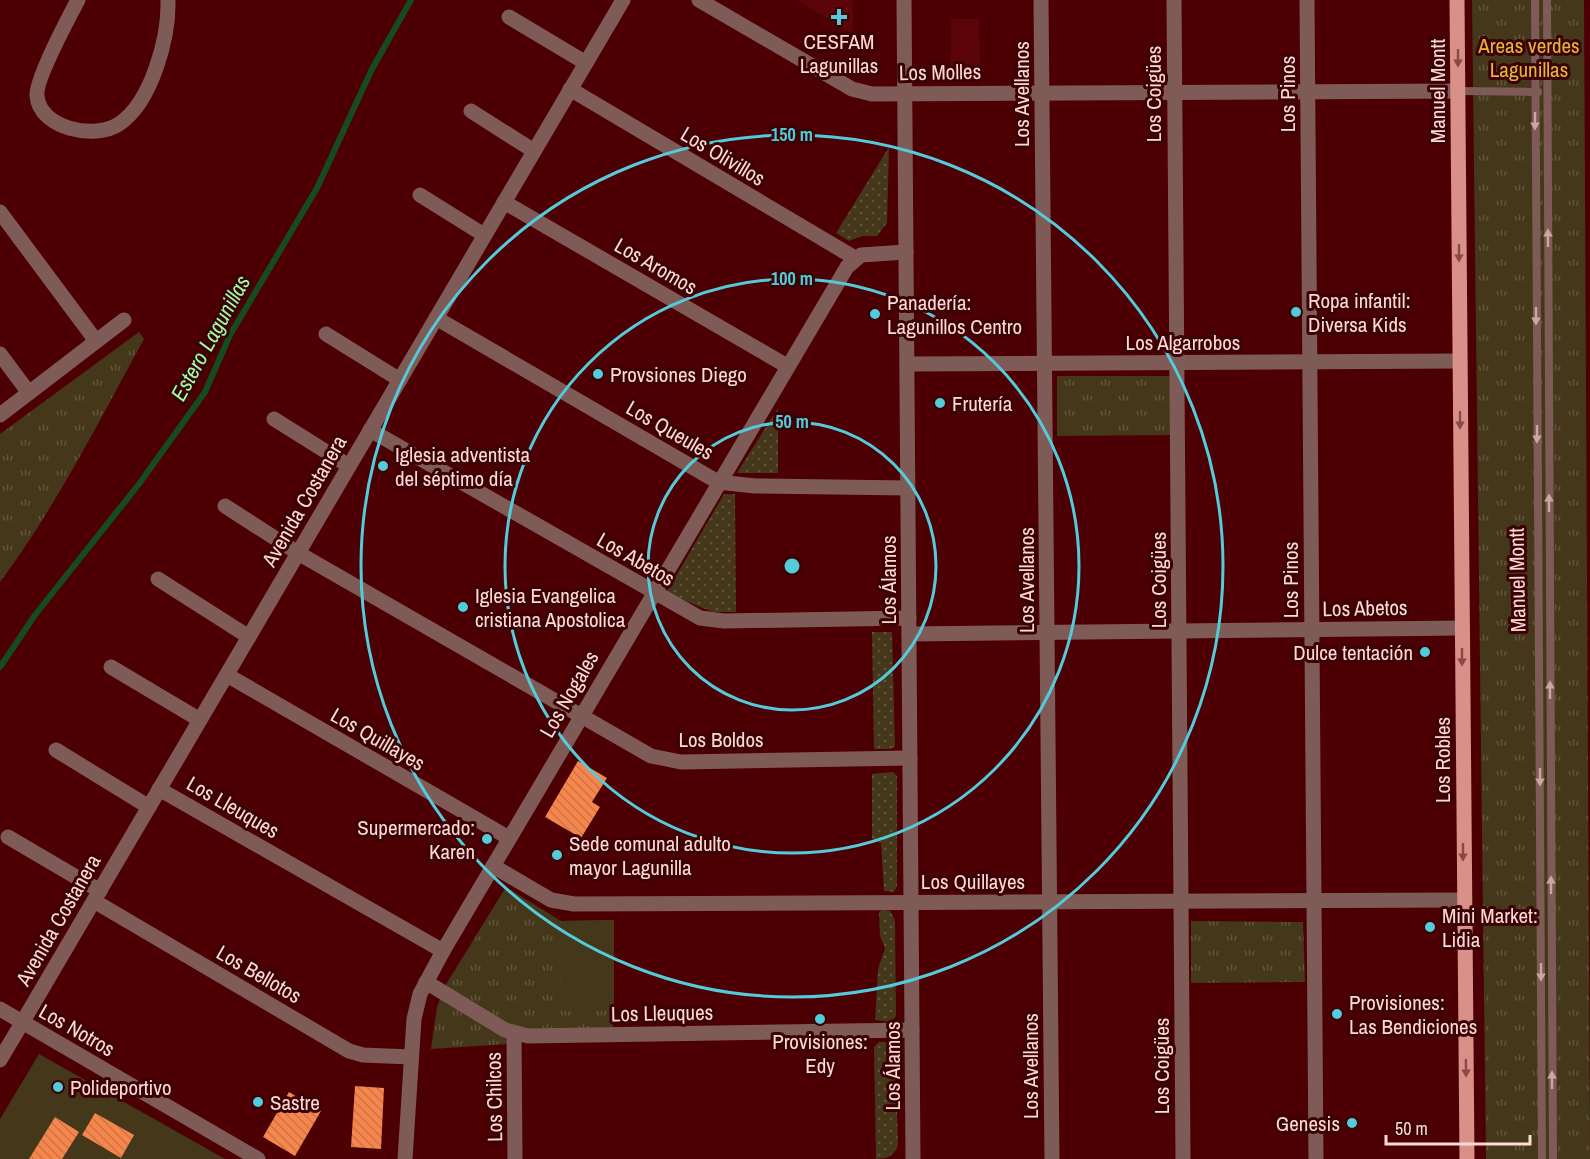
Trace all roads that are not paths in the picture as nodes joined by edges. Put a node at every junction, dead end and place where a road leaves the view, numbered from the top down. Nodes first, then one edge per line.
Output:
1 (78, 0) edge
2 (168, 0) edge
3 (622, 0) edge
4 (699, 0) edge
5 (904, 0) edge
6 (1041, 0) edge
7 (1174, 0) edge
8 (1307, 0) edge
9 (1457, 0) edge
10 (1535, 0) edge
11 (1547, 0) edge
12 (509, 17) dead end
13 (586, 63) junction
14 (570, 89) junction
15 (1308, 90) junction
16 (1173, 91) junction
17 (1458, 91) junction
18 (1041, 92) junction
19 (1536, 92) junction
20 (1547, 92) junction
21 (905, 93) junction
22 (471, 111) dead end
23 (534, 150) junction
24 (420, 195) dead end
25 (504, 202) junction
26 (0, 212) edge
27 (484, 236) junction
28 (906, 252) junction
29 (855, 258) junction
30 (436, 318) junction
31 (124, 320) dead end
32 (326, 334) dead end
33 (96, 341) junction
34 (0, 354) edge
35 (1460, 361) junction
36 (1310, 362) junction
37 (1178, 363) junction
38 (907, 364) junction
39 (1046, 364) junction
40 (788, 366) junction
41 (400, 380) junction
42 (29, 393) junction
43 (0, 415) edge
44 (274, 419) dead end
45 (370, 430) junction
46 (349, 466) junction
47 (718, 482) junction
48 (908, 488) junction
49 (225, 506) dead end
50 (298, 553) junction
51 (158, 579) dead end
52 (653, 593) junction
53 (909, 626) junction
54 (1462, 628) junction
55 (1312, 630) junction
56 (1179, 631) junction
57 (1048, 632) junction
58 (249, 637) junction
59 (111, 667) dead end
60 (226, 675) junction
61 (581, 716) junction
62 (200, 720) junction
63 (56, 750) dead end
64 (910, 758) junction
65 (159, 789) junction
66 (149, 807) junction
67 (8, 837) dead end
68 (509, 838) junction
69 (493, 866) junction
70 (97, 896) junction
71 (1464, 900) junction
72 (1314, 901) junction
73 (912, 902) junction
74 (1050, 902) junction
75 (1181, 902) junction
76 (443, 951) junction
77 (426, 982) junction
78 (0, 1009) edge
79 (22, 1023) junction
80 (912, 1030) junction
81 (514, 1034) junction
82 (411, 1057) junction
83 (0, 1060) edge
84 (258, 1159) edge
85 (405, 1159) edge
86 (515, 1159) edge
87 (914, 1159) edge
88 (1052, 1159) edge
89 (1183, 1159) edge
90 (1316, 1159) edge
91 (1467, 1159) edge
92 (1542, 1159) edge
93 (1553, 1159) edge

1 - 2 street
3 - 13 street, Avenida Costanera
4 - 21 street, Los Molles
5 - 21 street, Los Álamos
6 - 18 street, Los Avellanos
7 - 16 street, Los Coigües
8 - 15 street, Los Pinos
9 -> 17 main road, Manuel Montt
10 - 19 lane, Manuel Montt
11 - 20 lane, Manuel Montt
12 - 13 street
13 - 14 street, Avenida Costanera
14 - 23 street, Avenida Costanera
14 - 29 street, Los Olivillos
15 - 16 street, Los Molles
15 - 17 street, Los Molles
15 - 36 street, Los Pinos
16 - 18 street, Los Molles
16 - 37 street, Los Coigües
17 - 19 lane
17 -> 35 main road, Manuel Montt
18 - 21 street, Los Molles
18 - 39 street, Los Avellanos
19 - 20 lane
19 -> 92 lane, Manuel Montt
93 -> 20 lane, Manuel Montt
21 - 28 street, Los Álamos
22 - 23 street
23 - 25 street, Avenida Costanera
24 - 27 street
25 - 27 street, Avenida Costanera
25 - 40 street, Los Aromos
26 - 33 street
27 - 30 street, Avenida Costanera
28 - 29 street
28 - 38 street, Los Álamos
29 - 40 street, Los Nogales
30 - 41 street, Avenida Costanera
30 - 47 street, Los Queules
31 - 33 street
32 - 41 street
33 - 42 street
34 - 42 street
35 - 36 street, Los Algarrobos
35 -> 54 main road, Los Robles
36 - 37 street, Los Algarrobos
36 - 55 street, Los Pinos
37 - 39 street, Los Algarrobos
37 - 56 street, Los Coigües
38 - 39 street, Los Algarrobos
38 - 48 street, Los Álamos
39 - 57 street, Los Avellanos
40 - 47 street, Los Nogales
41 - 45 street, Avenida Costanera
42 - 43 street
44 - 46 street
45 - 46 street, Avenida Costanera
45 - 52 street, Los Abetos
46 - 50 street, Avenida Costanera
47 - 48 street, Los Queules
47 - 52 street, Los Nogales
48 - 53 street, Los Álamos
49 - 50 street, Los Boldos
50 - 58 street, Avenida Costanera
50 - 61 street, Los Boldos
51 - 58 street
52 - 53 street, Los Abetos
52 - 61 street, Los Nogales
53 - 57 street, Los Abetos
53 - 64 street, Los Álamos
54 - 55 street, Los Abetos
54 -> 71 main road, Los Robles
55 - 56 street, Los Abetos
55 - 72 street, Los Pinos
56 - 57 street, Los Abetos
56 - 75 street, Los Coigües
57 - 74 street, Los Avellanos
58 - 60 street, Avenida Costanera
59 - 62 street
60 - 62 street, Avenida Costanera
60 - 68 street, Los Quillayes
61 - 64 street, Los Boldos
61 - 68 street, Los Nogales
62 - 65 street, Avenida Costanera
63 - 66 street
64 - 73 street, Los Álamos
65 - 66 street, Avenida Costanera
65 - 76 street, Los Lleuques
66 - 70 street, Avenida Costanera
67 - 70 street, Los Bellotos
68 - 69 street, Los Nogales
69 - 73 street, Los Quillayes
69 - 76 street, Los Nogales
70 - 79 street, Avenida Costanera
70 - 82 street, Los Bellotos
71 - 72 street, Los Quillayes
71 -> 91 main road, Los Robles
72 - 75 street, Los Quillayes
72 - 90 street, Los Pinos
73 - 74 street, Los Quillayes
73 - 80 street, Los Álamos
74 - 75 street, Los Quillayes
74 - 88 street, Los Avellanos
75 - 89 street, Los Coigües
76 - 77 street, Los Nogales
77 - 81 street, Los Lleuques
77 - 82 street, Los Nogales
78 - 79 street, Los Notros
79 - 83 street, Avenida Costanera
79 - 84 street, Los Notros
80 - 81 street, Los Lleuques
80 - 87 street, Los Álamos
81 - 86 street, Los Chilcos
82 - 85 street, Los Nogales

